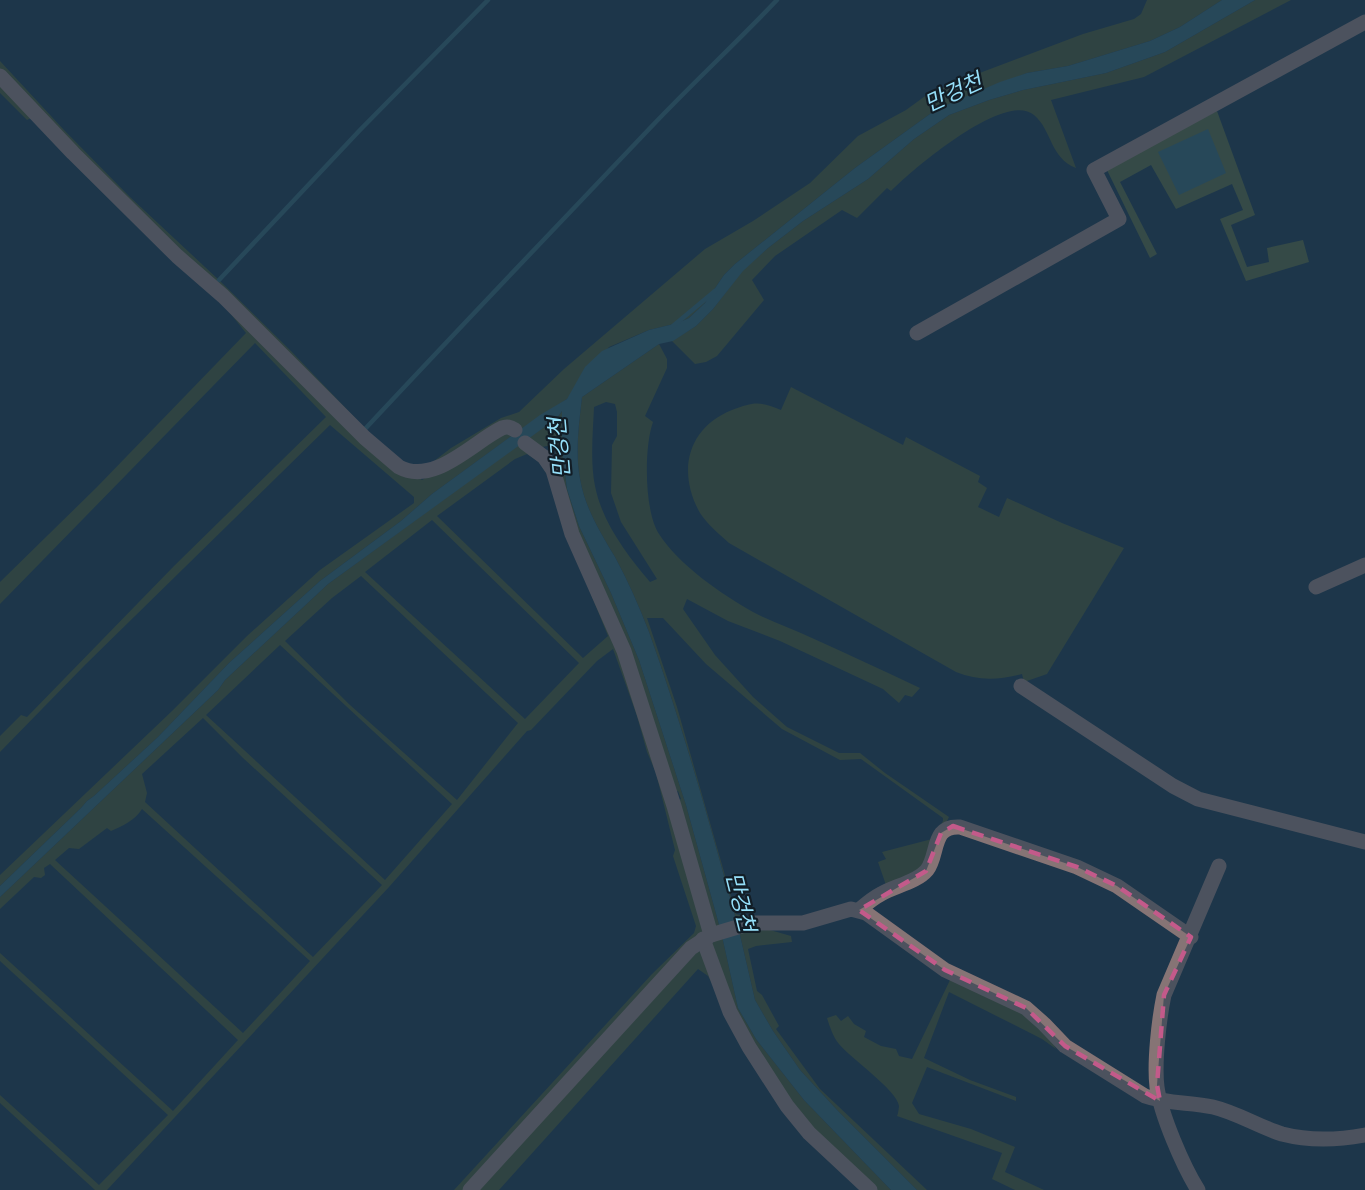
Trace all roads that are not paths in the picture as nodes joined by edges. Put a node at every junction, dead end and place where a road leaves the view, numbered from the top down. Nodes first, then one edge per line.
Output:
1 (1365, 22) edge
2 (0, 76) edge
3 (917, 333) dead end
4 (515, 430) dead end
5 (525, 443) dead end
6 (1365, 565) edge
7 (1316, 587) dead end
8 (1021, 686) dead end
9 (1365, 842) edge
10 (1219, 866) dead end
11 (859, 910) junction
12 (711, 936) junction
13 (1191, 937) junction
14 (1160, 1101) junction
15 (1365, 1135) edge
16 (470, 1190) edge
17 (870, 1190) edge
18 (1198, 1190) edge

1 - 3 street
2 - 4 street
5 - 12 street
6 - 7 street
8 - 9 street
10 - 13 street
11 - 12 street
11 - 13 street
11 - 14 street
12 - 16 street
12 - 17 street
13 - 14 street
14 - 15 street
14 - 18 street

